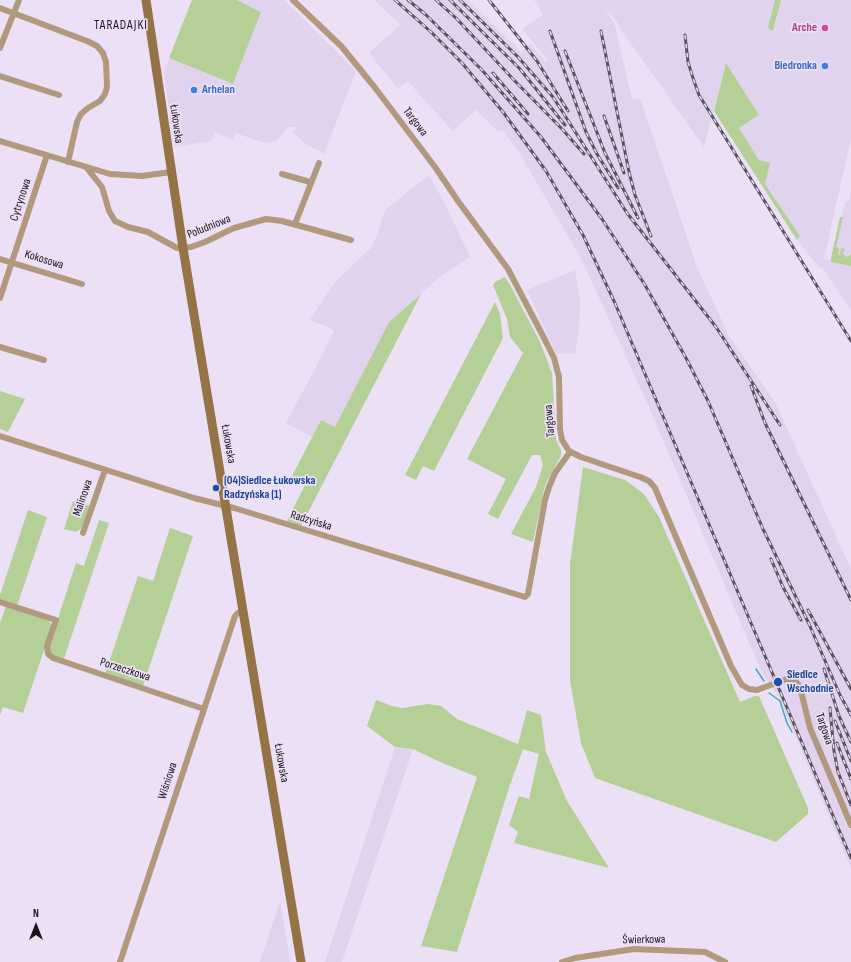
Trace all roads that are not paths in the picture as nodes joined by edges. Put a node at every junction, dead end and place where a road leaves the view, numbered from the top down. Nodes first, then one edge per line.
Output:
1 (19, 0) edge
2 (146, 0) edge
3 (293, 0) edge
4 (0, 8) edge
5 (13, 14) junction
6 (0, 48) edge
7 (0, 76) edge
8 (59, 95) dead end
9 (0, 141) edge
10 (47, 155) junction
11 (68, 162) junction
12 (319, 163) dead end
13 (86, 167) junction
14 (171, 172) junction
15 (282, 174) dead end
16 (310, 182) junction
17 (295, 224) junction
18 (351, 240) dead end
19 (183, 248) junction
20 (0, 258) edge
21 (12, 262) junction
22 (82, 284) dead end
23 (0, 298) edge
24 (0, 347) edge
25 (44, 360) dead end
26 (3, 436) edge
27 (570, 452) junction
28 (105, 470) junction
29 (226, 506) junction
30 (83, 533) dead end
31 (0, 602) edge
32 (243, 612) junction
33 (204, 708) junction
34 (851, 825) edge
35 (120, 962) edge
36 (301, 962) edge
37 (562, 962) edge
38 (725, 962) edge

1 - 5 street
2 - 14 main road, Łukowska
3 - 27 street, Targowa
4 - 5 street
5 - 6 street
5 - 11 street
7 - 8 street
9 - 10 street
10 - 11 street
10 - 21 street, Cytrynowa
11 - 13 street
12 - 16 street
13 - 14 street
13 - 19 street, Południowa
14 - 19 main road, Łukowska
15 - 16 street
16 - 17 street
17 - 18 street, Południowa
17 - 19 street, Południowa
19 - 29 main road, Łukowska
20 - 21 street, Kokosowa
21 - 22 street, Kokosowa
21 - 23 street, Cytrynowa
24 - 25 street
26 - 28 street, Radzyńska
27 - 29 street, Radzyńska
27 - 34 street, Targowa
28 - 29 street, Radzyńska
28 - 30 street, Malinowa
29 - 32 main road, Łukowska
31 - 33 street, Porzeczkowa
32 - 33 street, Wiśniowa
32 - 36 main road, Łukowska
33 - 35 street, Wiśniowa
37 - 38 street, Świerkowa

